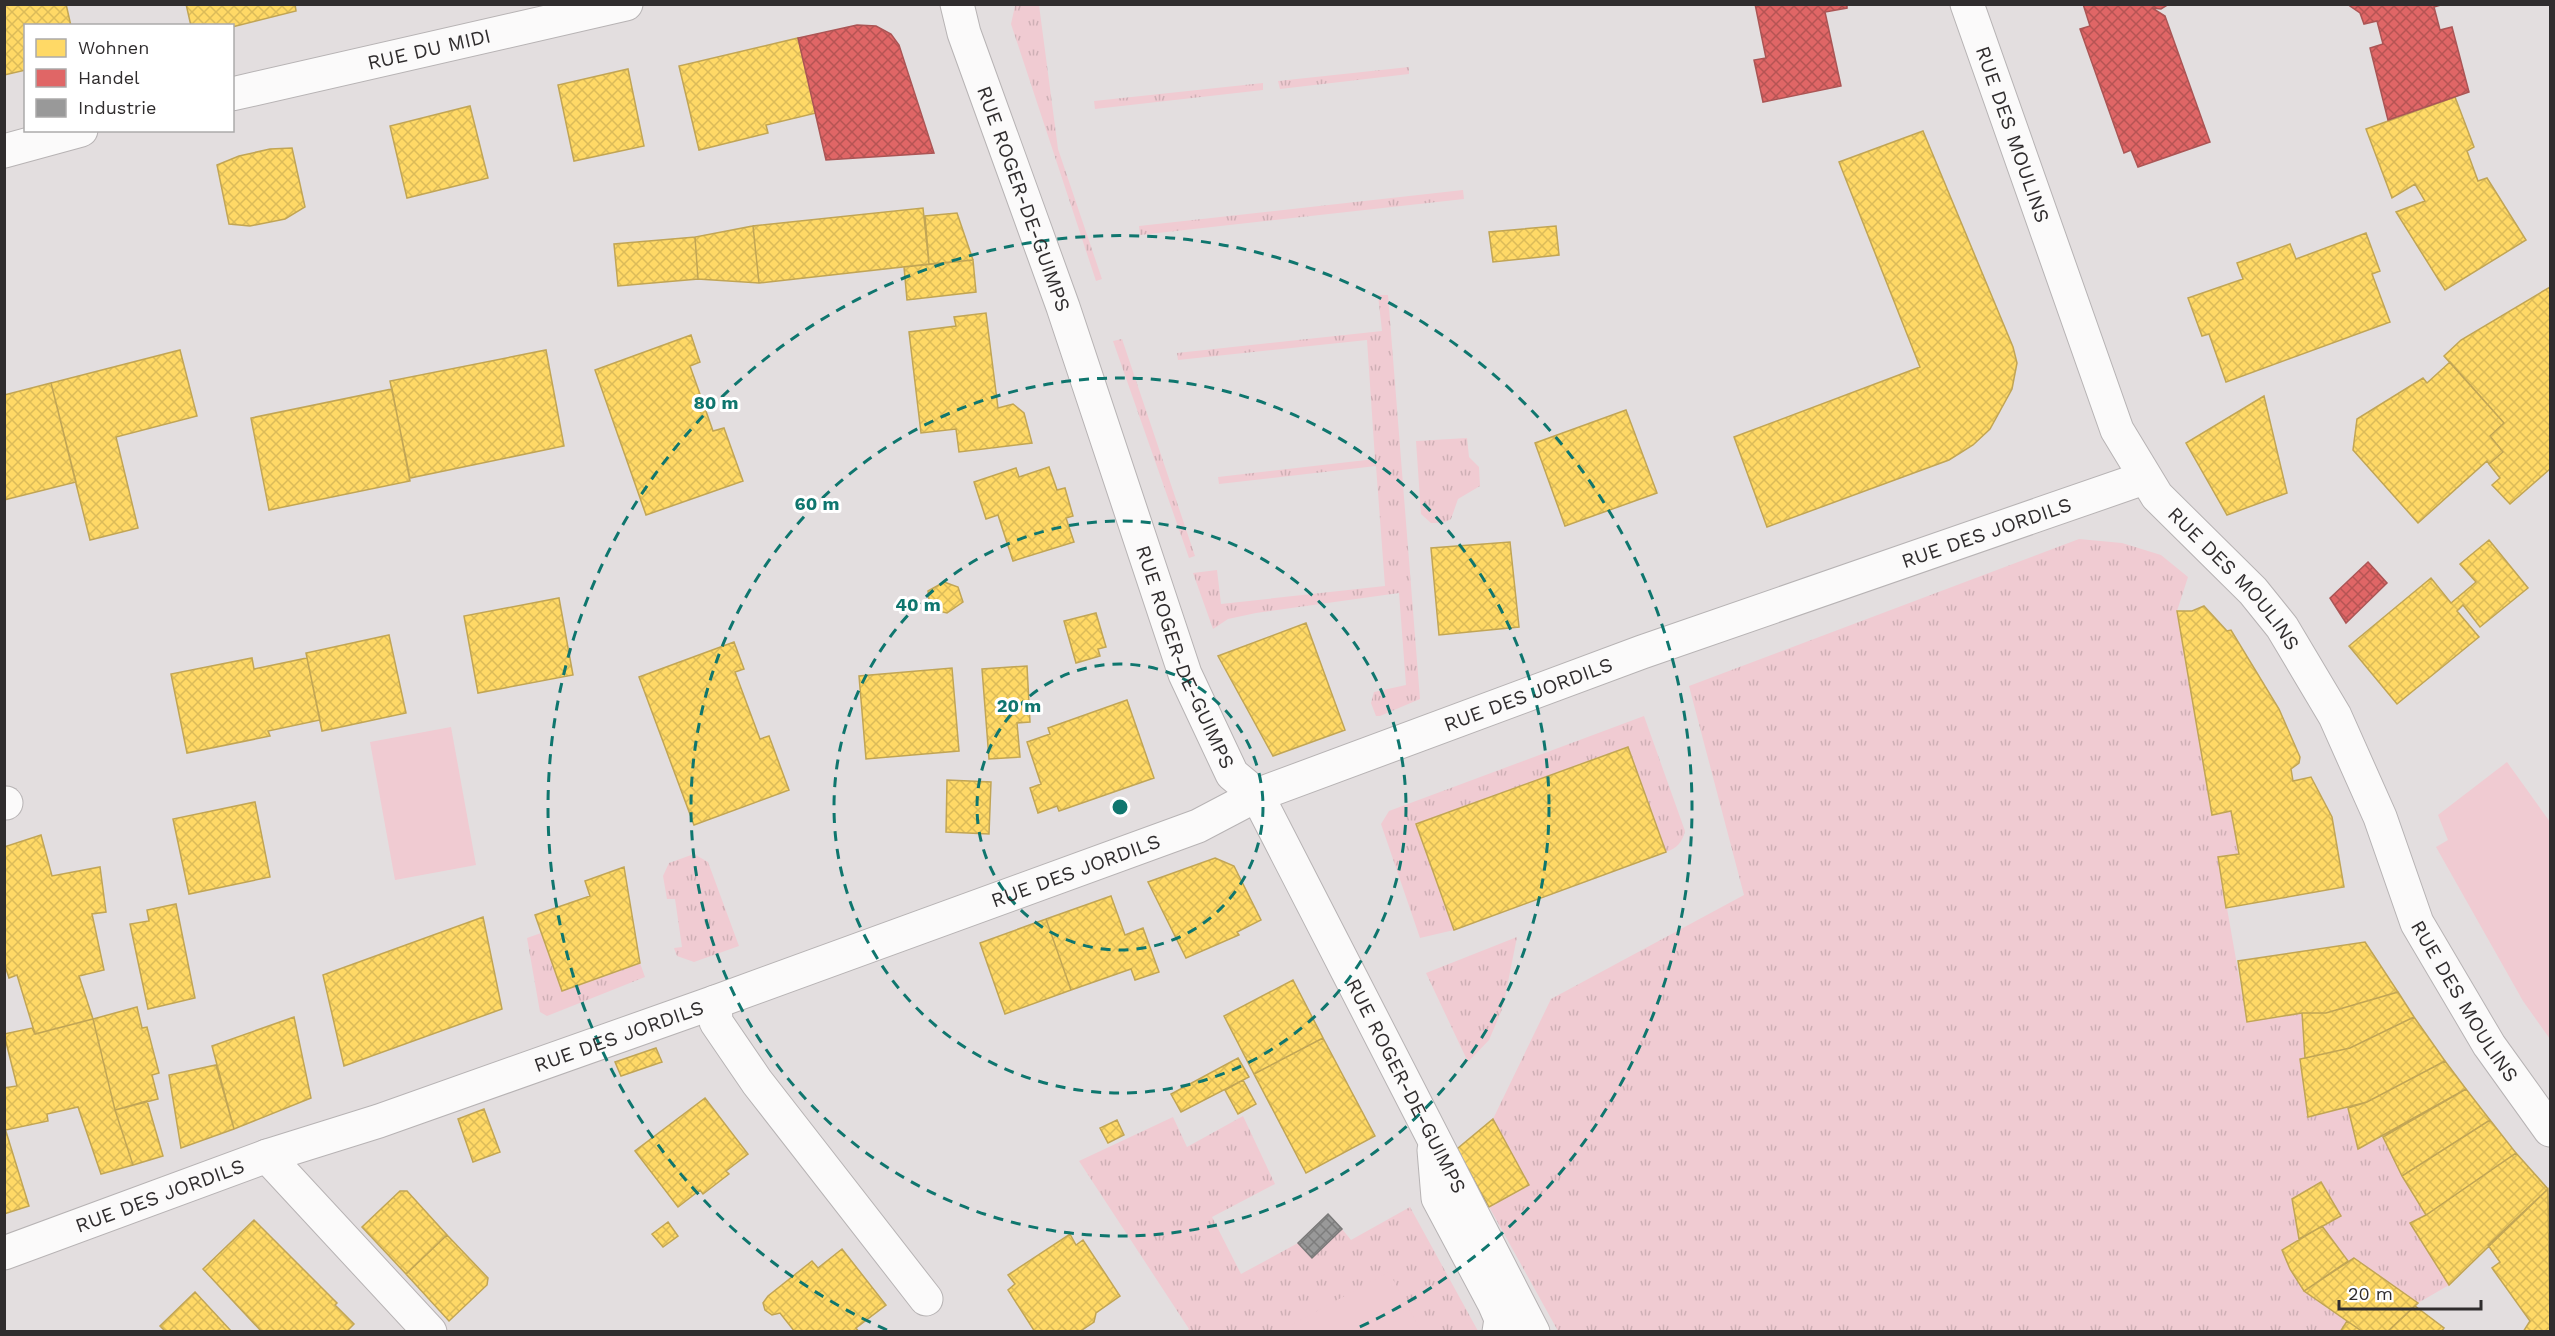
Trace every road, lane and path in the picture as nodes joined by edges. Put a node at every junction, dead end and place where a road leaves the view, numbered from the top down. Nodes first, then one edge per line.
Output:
1 (626, 4) edge
2 (957, 4) edge
3 (1967, 4) edge
4 (234, 94) edge
5 (74, 132) edge
6 (4, 151) edge
7 (2144, 478) junction
8 (1257, 795) junction
9 (715, 1002) junction
10 (2550, 1130) edge
11 (1433, 1134) junction
12 (267, 1156) junction
13 (4, 1253) edge
14 (927, 1299) dead end
15 (430, 1332) edge
16 (1499, 1332) edge
17 (1533, 1332) edge

1 - 4 street, RUE DU MIDI
2 - 8 street, RUE ROGER-DE-GUIMPS
3 - 7 street, RUE DES MOULINS
5 - 6 street
7 - 8 street, RUE DES JORDILS
7 - 10 street, RUE DES MOULINS
8 - 9 street, RUE DES JORDILS
8 - 11 street, RUE ROGER-DE-GUIMPS
9 - 12 street, RUE DES JORDILS
9 - 14 street
11 - 16 street
11 - 17 street, RUE ROGER-DE-GUIMPS
12 - 13 street, RUE DES JORDILS
12 - 15 street

